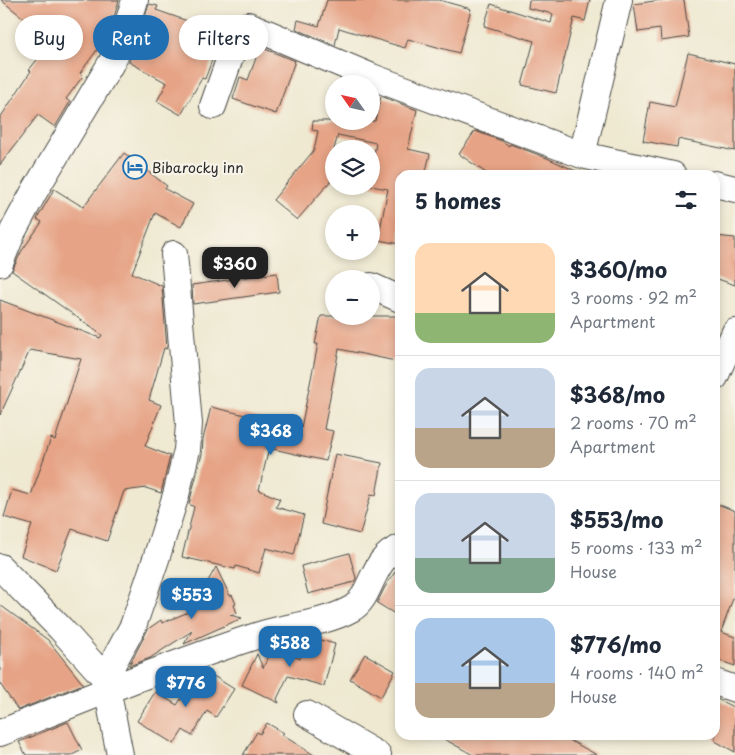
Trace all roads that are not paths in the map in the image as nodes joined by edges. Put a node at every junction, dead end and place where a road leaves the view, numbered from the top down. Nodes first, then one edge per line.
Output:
1 (135, 0) edge
2 (619, 0) edge
3 (213, 106) dead end
4 (582, 155) junction
5 (650, 170) edge
6 (720, 185) edge
7 (735, 189) edge
8 (174, 254) dead end
9 (0, 263) edge
10 (380, 290) edge
11 (395, 297) edge
12 (735, 332) edge
13 (720, 366) edge
14 (395, 550) edge
15 (0, 567) edge
16 (106, 684) junction
17 (720, 684) edge
18 (735, 689) edge
19 (307, 714) dead end
20 (0, 733) edge
21 (120, 755) edge
22 (378, 755) edge

1 - 9 street
2 - 4 street
3 - 4 street
4 - 5 street
6 - 7 street
8 - 16 street
10 - 11 street
12 - 13 street
14 - 16 street
15 - 16 street
16 - 20 street
16 - 21 street
17 - 18 street
19 - 22 street

